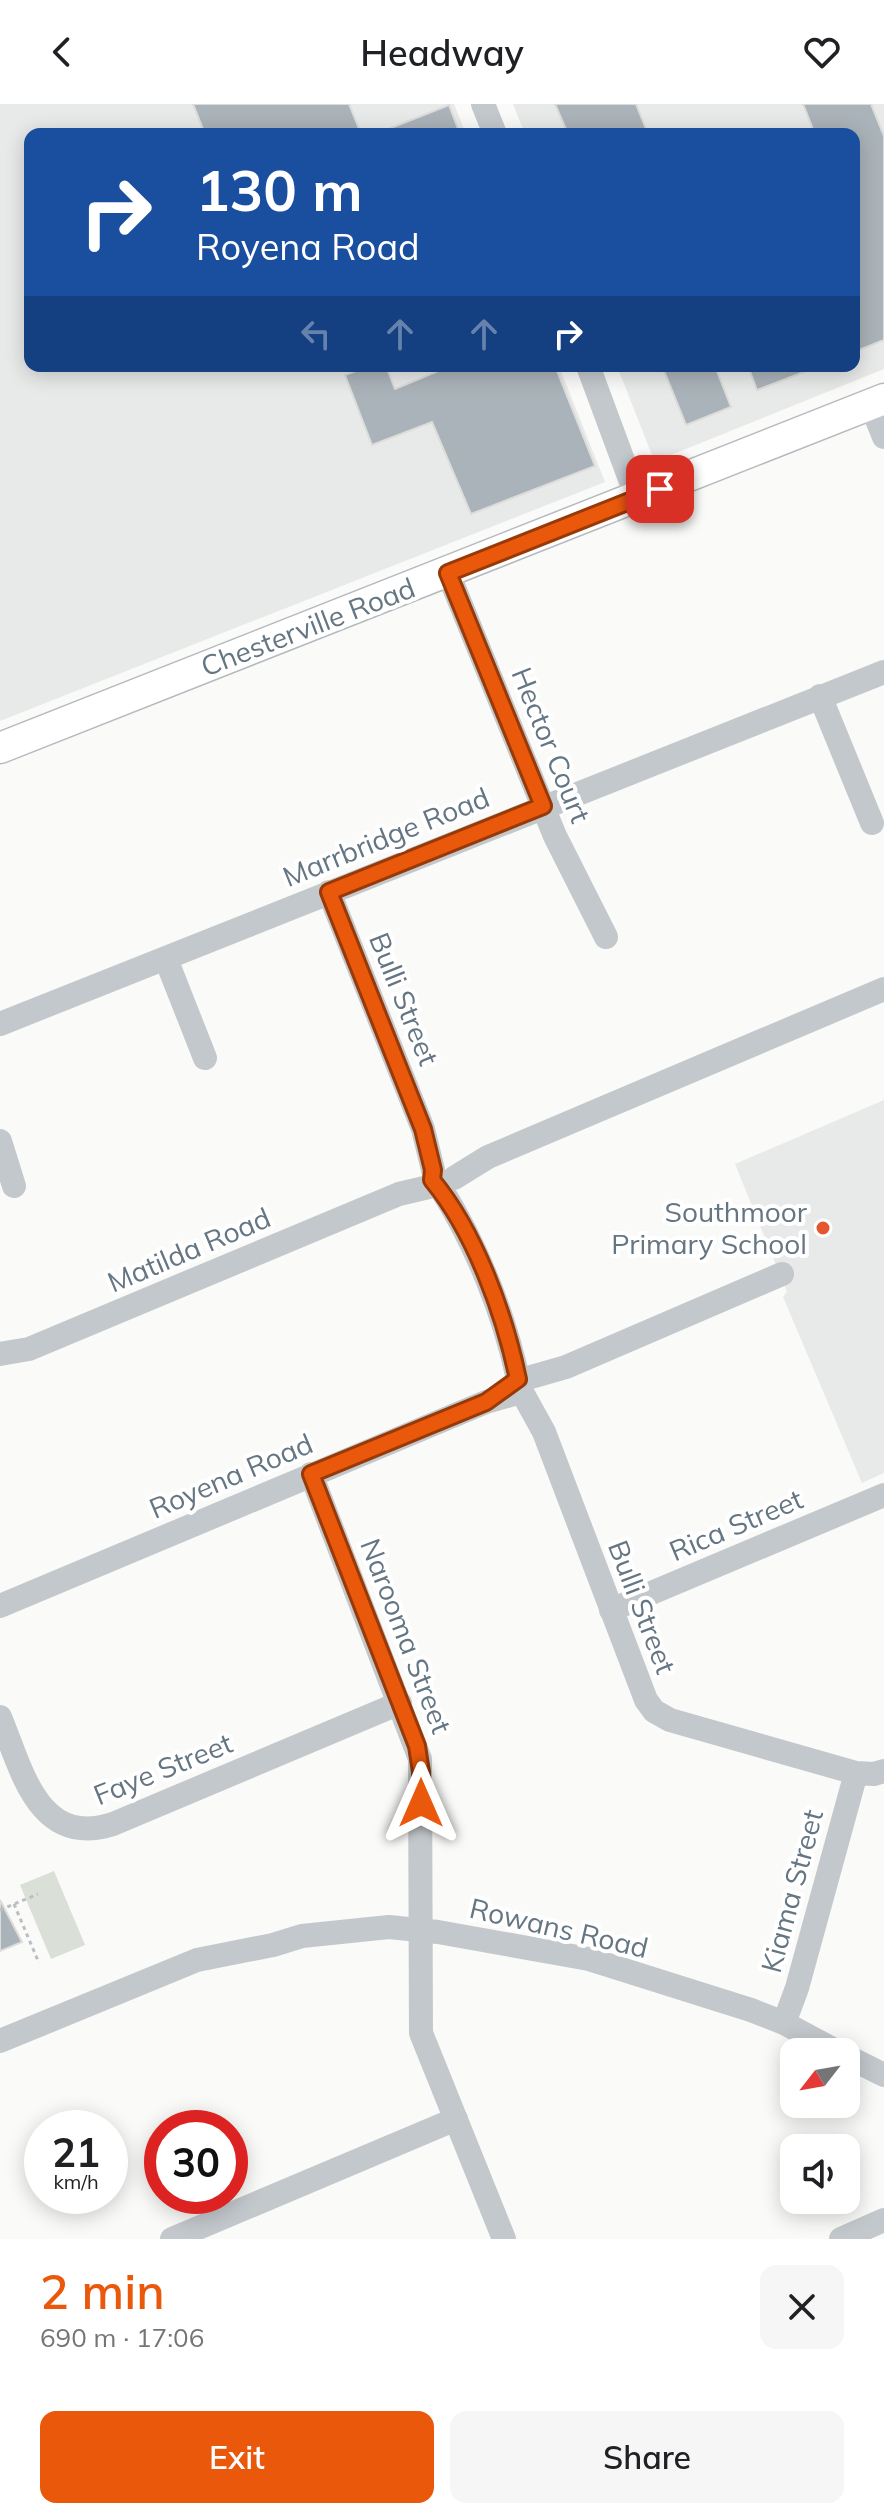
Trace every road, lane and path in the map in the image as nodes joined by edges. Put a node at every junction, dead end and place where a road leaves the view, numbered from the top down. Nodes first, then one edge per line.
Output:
1 (483, 104) edge
2 (493, 128) edge
3 (590, 372) edge
4 (877, 402) edge
5 (884, 437) edge
6 (637, 498) junction
7 (448, 573) junction
8 (884, 672) edge
9 (820, 696) junction
10 (0, 748) edge
11 (543, 806) junction
12 (872, 823) dead end
13 (329, 892) junction
14 (606, 937) dead end
15 (166, 959) junction
16 (884, 989) edge
17 (0, 1024) edge
18 (205, 1058) dead end
19 (0, 1141) edge
20 (443, 1176) junction
21 (14, 1186) dead end
22 (782, 1274) dead end
23 (0, 1354) edge
24 (526, 1385) junction
25 (311, 1474) junction
26 (884, 1495) edge
27 (0, 1606) edge
28 (611, 1610) junction
29 (400, 1703) junction
30 (0, 1717) edge
31 (884, 1771) edge
32 (856, 1773) junction
33 (38, 1894) dead end
34 (14, 1904) junction
35 (0, 1910) edge
36 (419, 1929) junction
37 (39, 1963) dead end
38 (784, 2023) junction
39 (2, 2032) edge
40 (812, 2038) edge
41 (860, 2063) edge
42 (884, 2075) edge
43 (456, 2119) junction
44 (884, 2220) edge
45 (172, 2239) edge
46 (504, 2239) edge
47 (841, 2239) edge

1 - 2 street
3 - 6 street
4 - 5 street
4 - 6 main road, Chesterville Road
6 - 7 main road, Chesterville Road
7 - 10 main road, Chesterville Road
7 - 11 street, Hector Court
8 - 9 street, Marrbridge Road
9 - 11 street, Marrbridge Road
9 - 12 street
11 - 13 street, Marrbridge Road
11 - 14 street, Hector Court
13 - 15 street, Marrbridge Road
13 - 20 street, Bulli Street
15 - 17 street, Marrbridge Road
15 - 18 street
16 - 20 street, Matilda Road
19 - 21 street
20 - 23 street, Matilda Road
20 - 24 street, Bulli Street
22 - 24 street, Royena Road
24 - 25 street, Royena Road
24 - 28 street, Bulli Street
25 - 27 street, Royena Road
25 - 29 street, Narooma Street
26 - 28 street, Rica Street
28 - 32 street, Bulli Street
29 - 30 street, Faye Street
29 - 36 street, Narooma Street
31 - 32 street, Bulli Street
32 - 38 street, Kiama Street
33 - 34 path
34 - 35 path
34 - 37 path
36 - 38 street, Rowans Road
36 - 39 street, Rowans Road
36 - 43 street, Narooma Street
38 - 40 street, Rowans Road
41 - 42 street
43 - 45 street
43 - 46 street, Narooma Street
44 - 47 street

